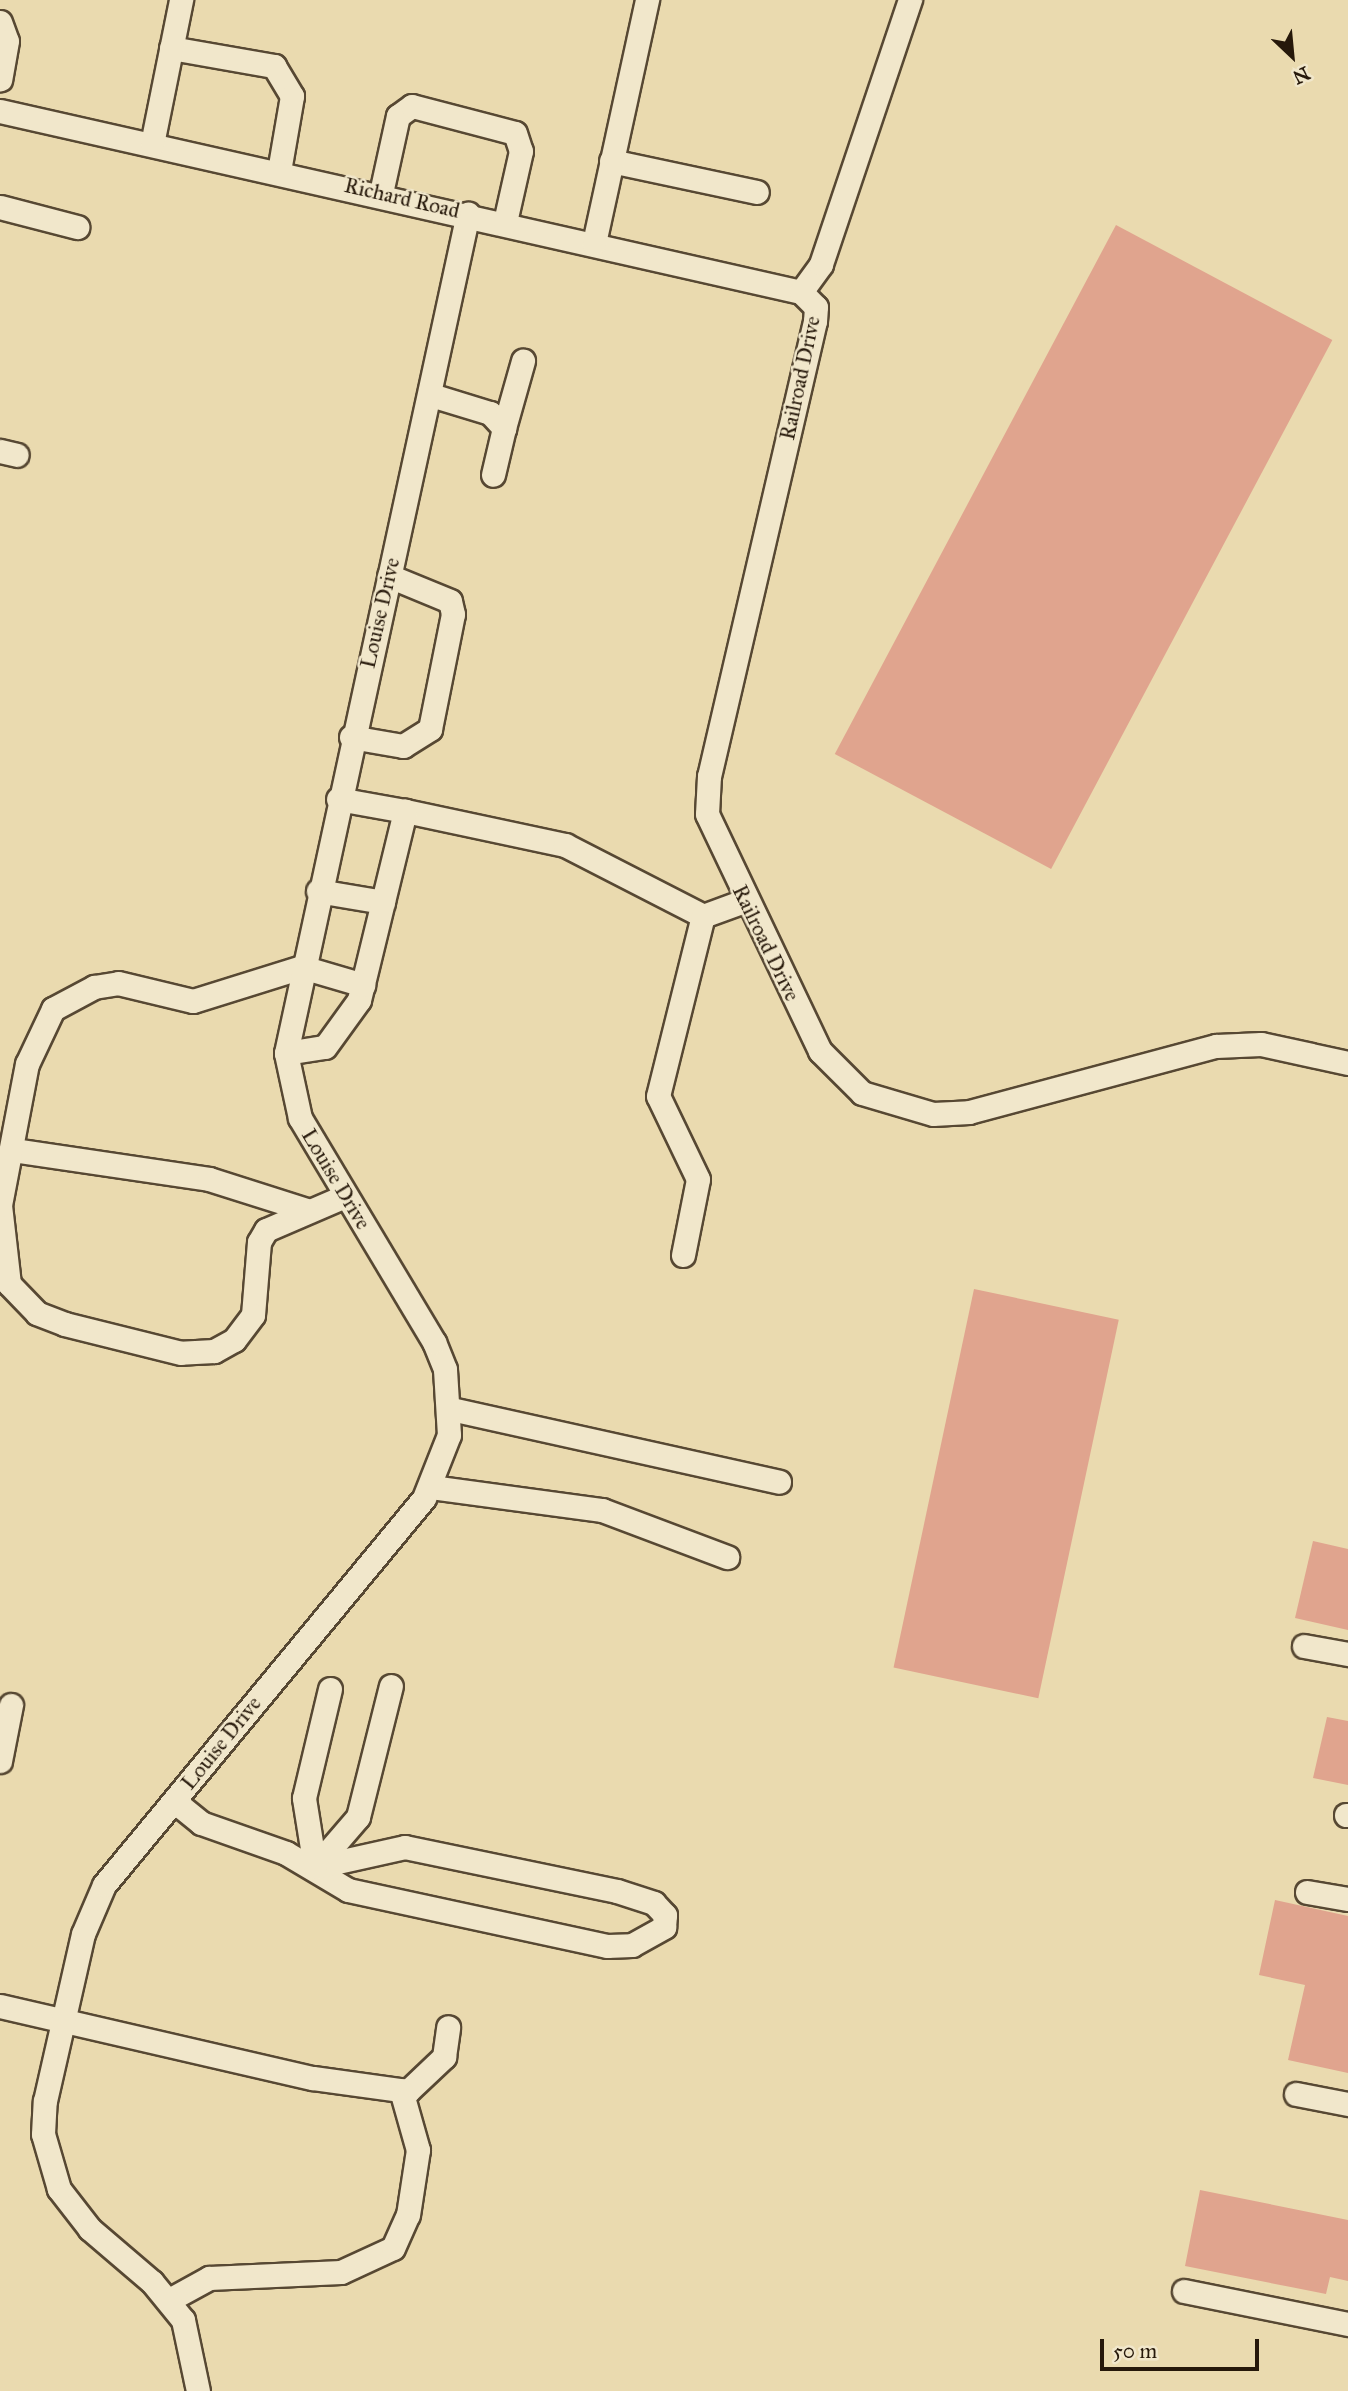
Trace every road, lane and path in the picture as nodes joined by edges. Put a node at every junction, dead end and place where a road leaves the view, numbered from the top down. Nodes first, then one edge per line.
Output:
1 (181, 0) edge
2 (647, 0) edge
3 (910, 0) edge
4 (0, 22) edge
5 (171, 48) junction
6 (0, 79) edge
7 (0, 111) edge
8 (152, 144) junction
9 (611, 161) junction
10 (279, 171) junction
11 (757, 192) dead end
12 (381, 193) junction
13 (0, 207) edge
14 (468, 213) junction
15 (505, 222) junction
16 (78, 227) dead end
17 (594, 243) junction
18 (802, 292) junction
19 (523, 361) dead end
20 (431, 395) junction
21 (503, 428) junction
22 (493, 475) dead end
23 (389, 576) junction
24 (351, 737) junction
25 (338, 799) junction
26 (405, 811) junction
27 (318, 891) junction
28 (744, 901) junction
29 (383, 902) junction
30 (704, 916) junction
31 (302, 967) junction
32 (363, 985) junction
33 (286, 1053) junction
34 (1348, 1063) edge
35 (13, 1150) junction
36 (345, 1196) junction
37 (307, 1210) junction
38 (683, 1255) dead end
39 (451, 1409) junction
40 (779, 1482) dead end
41 (432, 1487) junction
42 (727, 1557) dead end
43 (1304, 1646) dead end
44 (1348, 1654) edge
45 (391, 1686) dead end
46 (330, 1689) dead end
47 (11, 1705) dead end
48 (0, 1761) edge
49 (174, 1801) junction
50 (314, 1867) junction
51 (1307, 1892) dead end
52 (1348, 1899) edge
53 (0, 2006) edge
54 (63, 2020) junction
55 (448, 2027) dead end
56 (401, 2090) junction
57 (1296, 2094) dead end
58 (1348, 2104) edge
59 (1184, 2291) dead end
60 (169, 2300) junction
61 (1348, 2324) edge
62 (198, 2391) edge

1 - 5 street
2 - 9 street
3 - 18 street
4 - 6 street
5 - 8 street
5 - 10 street
7 - 8 street, Richard Road
8 - 10 street, Richard Road
9 - 11 street
9 - 17 street
10 - 12 street, Richard Road
12 - 14 street, Richard Road
12 - 15 street
13 - 16 street
14 - 15 street, Richard Road
14 - 20 street, Louise Drive
15 - 17 street, Richard Road
17 - 18 street, Richard Road
18 - 28 street, Railroad Drive
19 - 21 street
20 - 21 street
20 - 23 street, Louise Drive
21 - 22 street
23 - 24 street, Louise Drive
23 - 24 street
24 - 25 street, Louise Drive
25 - 26 street
25 - 27 street, Louise Drive
26 - 29 street
26 - 30 street
27 - 29 street
27 - 31 street, Louise Drive
28 - 30 street
28 - 34 street, Railroad Drive
29 - 32 street
30 - 38 street
31 - 32 street
31 - 33 street, Louise Drive
31 - 35 street
32 - 33 street
33 - 36 street, Louise Drive
35 - 37 street
35 - 37 street
36 - 37 street
36 - 39 street, Louise Drive
39 - 40 street
39 - 41 street, Louise Drive
41 - 42 street
41 - 49 street, Louise Drive
43 - 44 street
45 - 50 street
46 - 50 street
47 - 48 street
49 - 50 street
49 - 54 street, Louise Drive
50 - 50 street
51 - 52 street
53 - 54 street
54 - 56 street
54 - 60 street, Louise Drive
55 - 56 street
56 - 60 street
57 - 58 street
59 - 61 street
60 - 62 street

